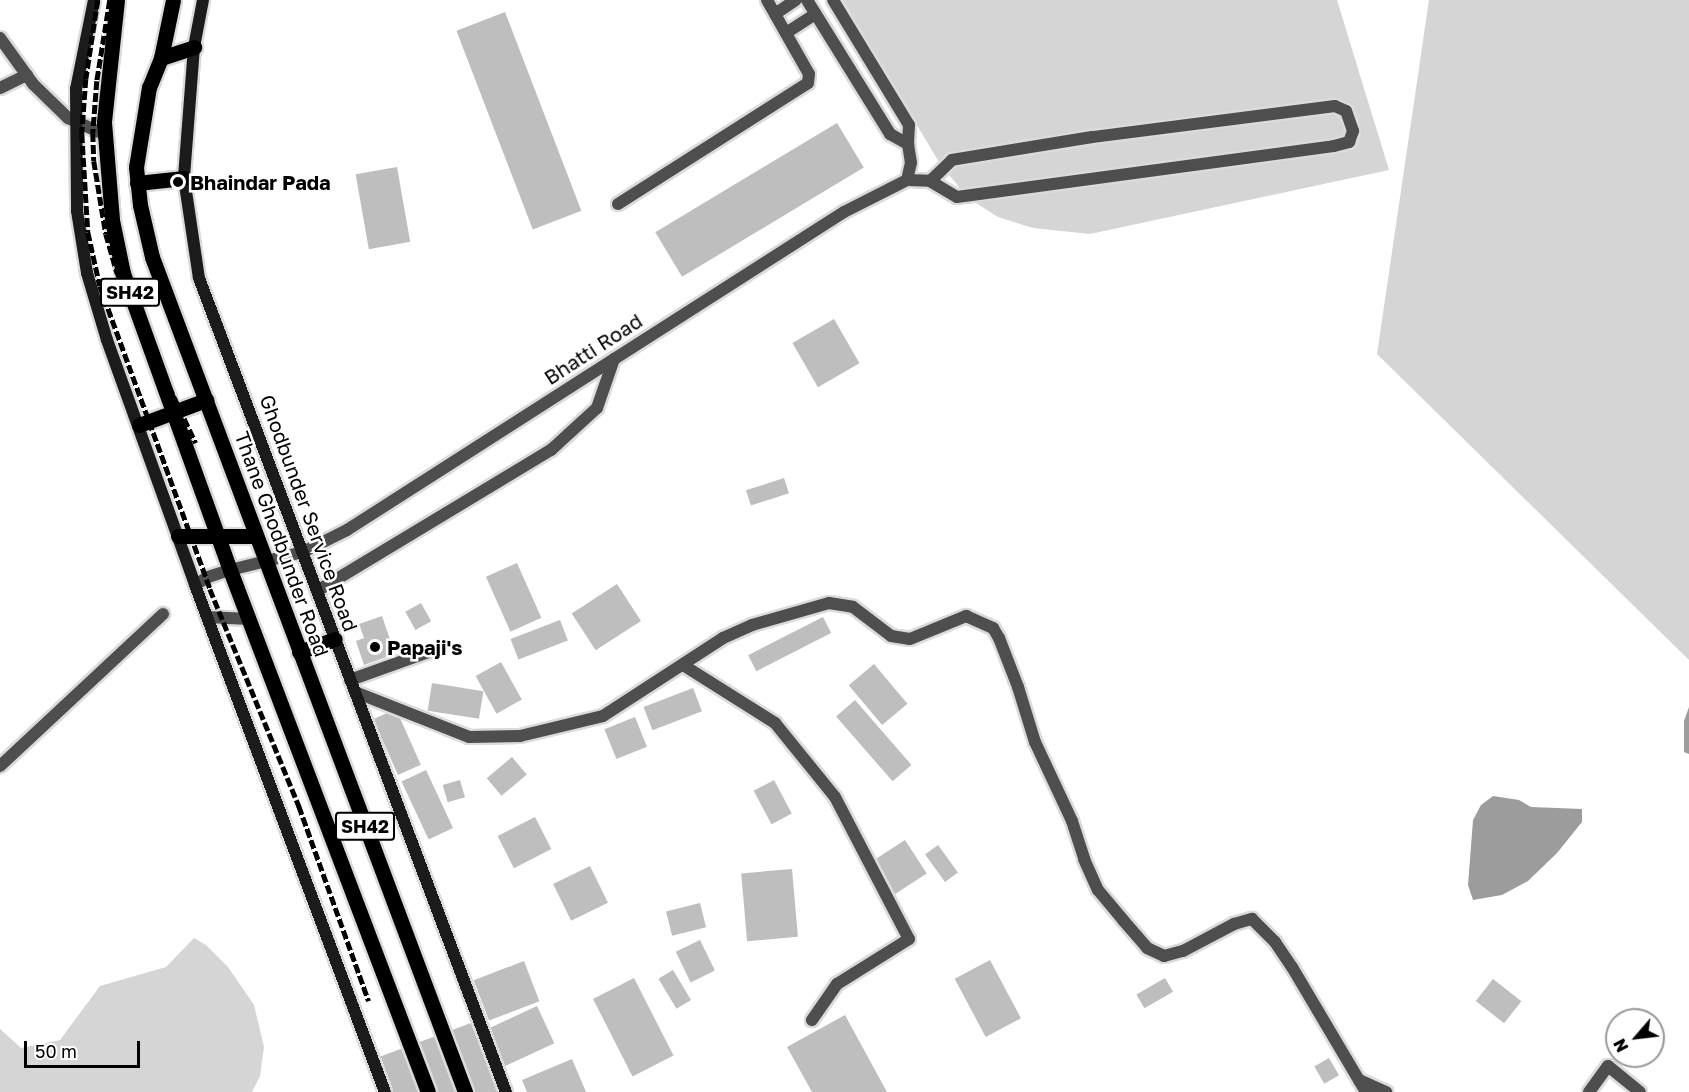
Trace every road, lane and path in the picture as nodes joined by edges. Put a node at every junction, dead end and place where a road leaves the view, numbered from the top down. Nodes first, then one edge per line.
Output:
1 (94, 0) edge
2 (117, 0) edge
3 (173, 0) edge
4 (203, 0) edge
5 (767, 0) edge
6 (796, 0) edge
7 (807, 0) edge
8 (833, 0) edge
9 (775, 14) junction
10 (815, 14) junction
11 (786, 33) junction
12 (0, 38) edge
13 (194, 46) junction
14 (161, 58) junction
15 (27, 75) junction
16 (0, 88) edge
17 (76, 122) junction
18 (106, 135) junction
19 (908, 144) junction
20 (184, 178) junction
21 (907, 180) junction
22 (930, 181) junction
23 (137, 183) junction
24 (618, 204) dead end
25 (614, 359) junction
26 (206, 400) junction
27 (174, 412) junction
28 (139, 425) junction
29 (178, 536) junction
30 (218, 536) junction
31 (256, 536) junction
32 (303, 552) junction
33 (265, 560) junction
34 (230, 570) junction
35 (195, 585) junction
36 (317, 591) junction
37 (163, 615) dead end
38 (207, 617) junction
39 (249, 619) junction
40 (335, 639) junction
41 (431, 651) dead end
42 (299, 652) junction
43 (683, 665) junction
44 (350, 680) junction
45 (355, 692) junction
46 (0, 766) edge
47 (812, 1020) dead end
48 (1359, 1080) junction
49 (385, 1092) edge
50 (428, 1092) edge
51 (465, 1092) edge
52 (506, 1092) edge
53 (1366, 1092) edge
54 (1386, 1092) edge
55 (1589, 1092) edge
56 (1640, 1092) edge

1 - 17 street
2 - 18 main road, SH42
3 - 14 main road, Thane Ghodbunder Road / SH42
4 - 13 street, Ghodbunder Service Road
5 - 9 street
6 - 9 street
7 - 10 street
8 - 19 street
9 - 11 street
10 - 11 street
10 - 19 street
11 - 24 street
12 - 15 street
13 - 14 main road
13 - 20 street, Ghodbunder Service Road
14 - 23 main road, Thane Ghodbunder Road / SH42
15 - 16 street
15 - 17 street
17 - 18 street
17 - 28 street
18 - 27 main road, SH42
19 - 21 street
20 - 23 main road
20 - 32 street, Ghodbunder Service Road
21 - 22 street
21 - 25 street, Bhatti Road
22 - 22 street
23 - 26 main road, Thane Ghodbunder Road / SH42
25 - 32 street, Bhatti Road
25 - 36 street
26 - 27 main road
26 - 31 main road, Thane Ghodbunder Road / SH42
27 - 28 main road
27 - 30 main road, SH42
28 - 29 street
29 - 30 main road
29 - 35 street
30 - 31 main road
30 - 34 main road, SH42
31 - 33 main road, Thane Ghodbunder Road / SH42
32 - 33 street, Bhatti Road
32 - 36 street, Ghodbunder Service Road
33 - 34 street, Bhatti Road
33 - 42 main road, Thane Ghodbunder Road / SH42
34 - 35 street, Bhatti Road
34 - 39 main road, SH42
35 - 38 street
36 - 40 street, Ghodbunder Service Road
37 - 46 street
38 - 39 street
38 - 49 street
39 - 50 main road, SH42
40 - 42 main road
40 - 44 street, Ghodbunder Service Road
41 - 44 street
42 - 51 main road, Thane Ghodbunder Road / SH42
43 - 45 street
43 - 47 street
43 - 48 street
44 - 45 street, Ghodbunder Service Road
45 - 52 street, Ghodbunder Service Road
48 - 53 street
48 - 54 street
55 - 56 street

